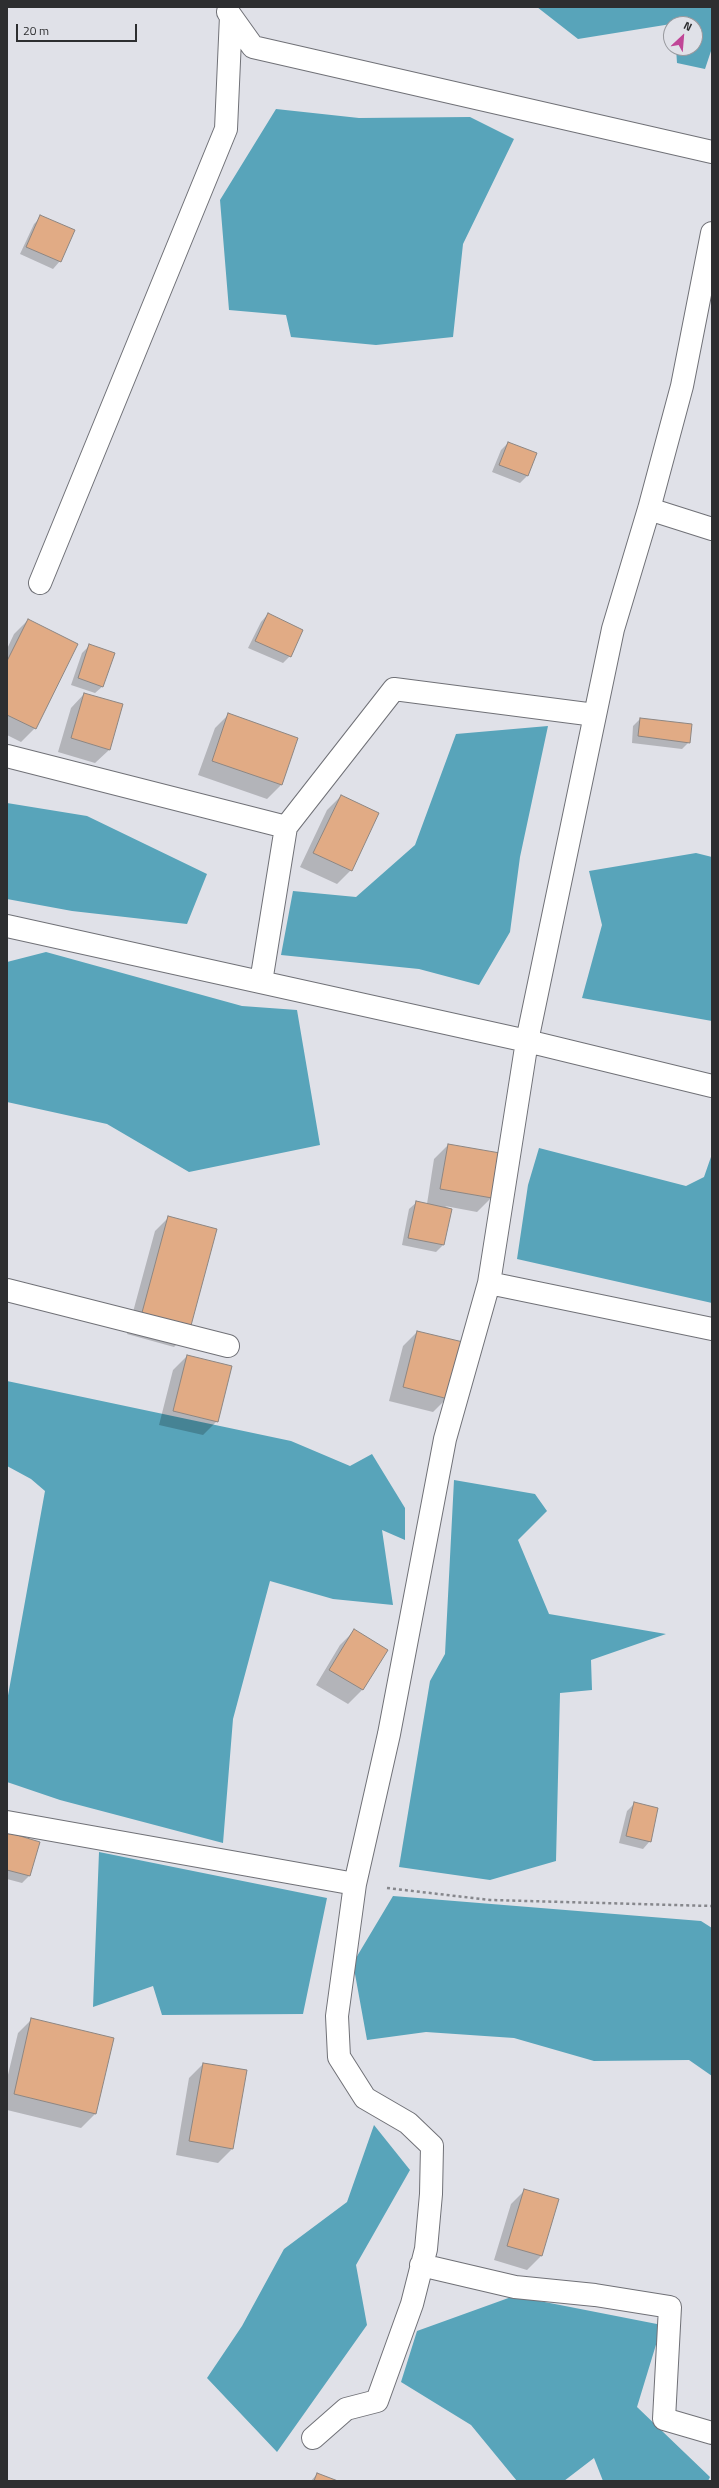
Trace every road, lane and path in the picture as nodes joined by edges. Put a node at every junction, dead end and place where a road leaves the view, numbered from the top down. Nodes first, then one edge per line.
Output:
1 (227, 12) edge
2 (712, 152) edge
3 (712, 233) edge
4 (649, 509) junction
5 (712, 529) edge
6 (40, 584) dead end
7 (596, 715) junction
8 (7, 756) edge
9 (286, 827) junction
10 (7, 926) edge
11 (261, 982) junction
12 (528, 1041) junction
13 (712, 1086) edge
14 (490, 1283) junction
15 (7, 1290) edge
16 (712, 1329) edge
17 (228, 1346) dead end
18 (7, 1822) edge
19 (355, 1884) junction
20 (712, 1906) edge
21 (422, 2265) junction
22 (712, 2433) edge
23 (313, 2438) dead end

1 - 2 street
1 - 6 street
3 - 4 street
4 - 5 street
4 - 7 street
7 - 9 street
7 - 12 street
8 - 9 street
9 - 11 street
10 - 11 street
11 - 12 street
12 - 13 street
12 - 14 street
14 - 16 street
14 - 19 street
15 - 17 street
18 - 19 street
19 - 20 path
19 - 21 street
21 - 22 street
21 - 23 street

